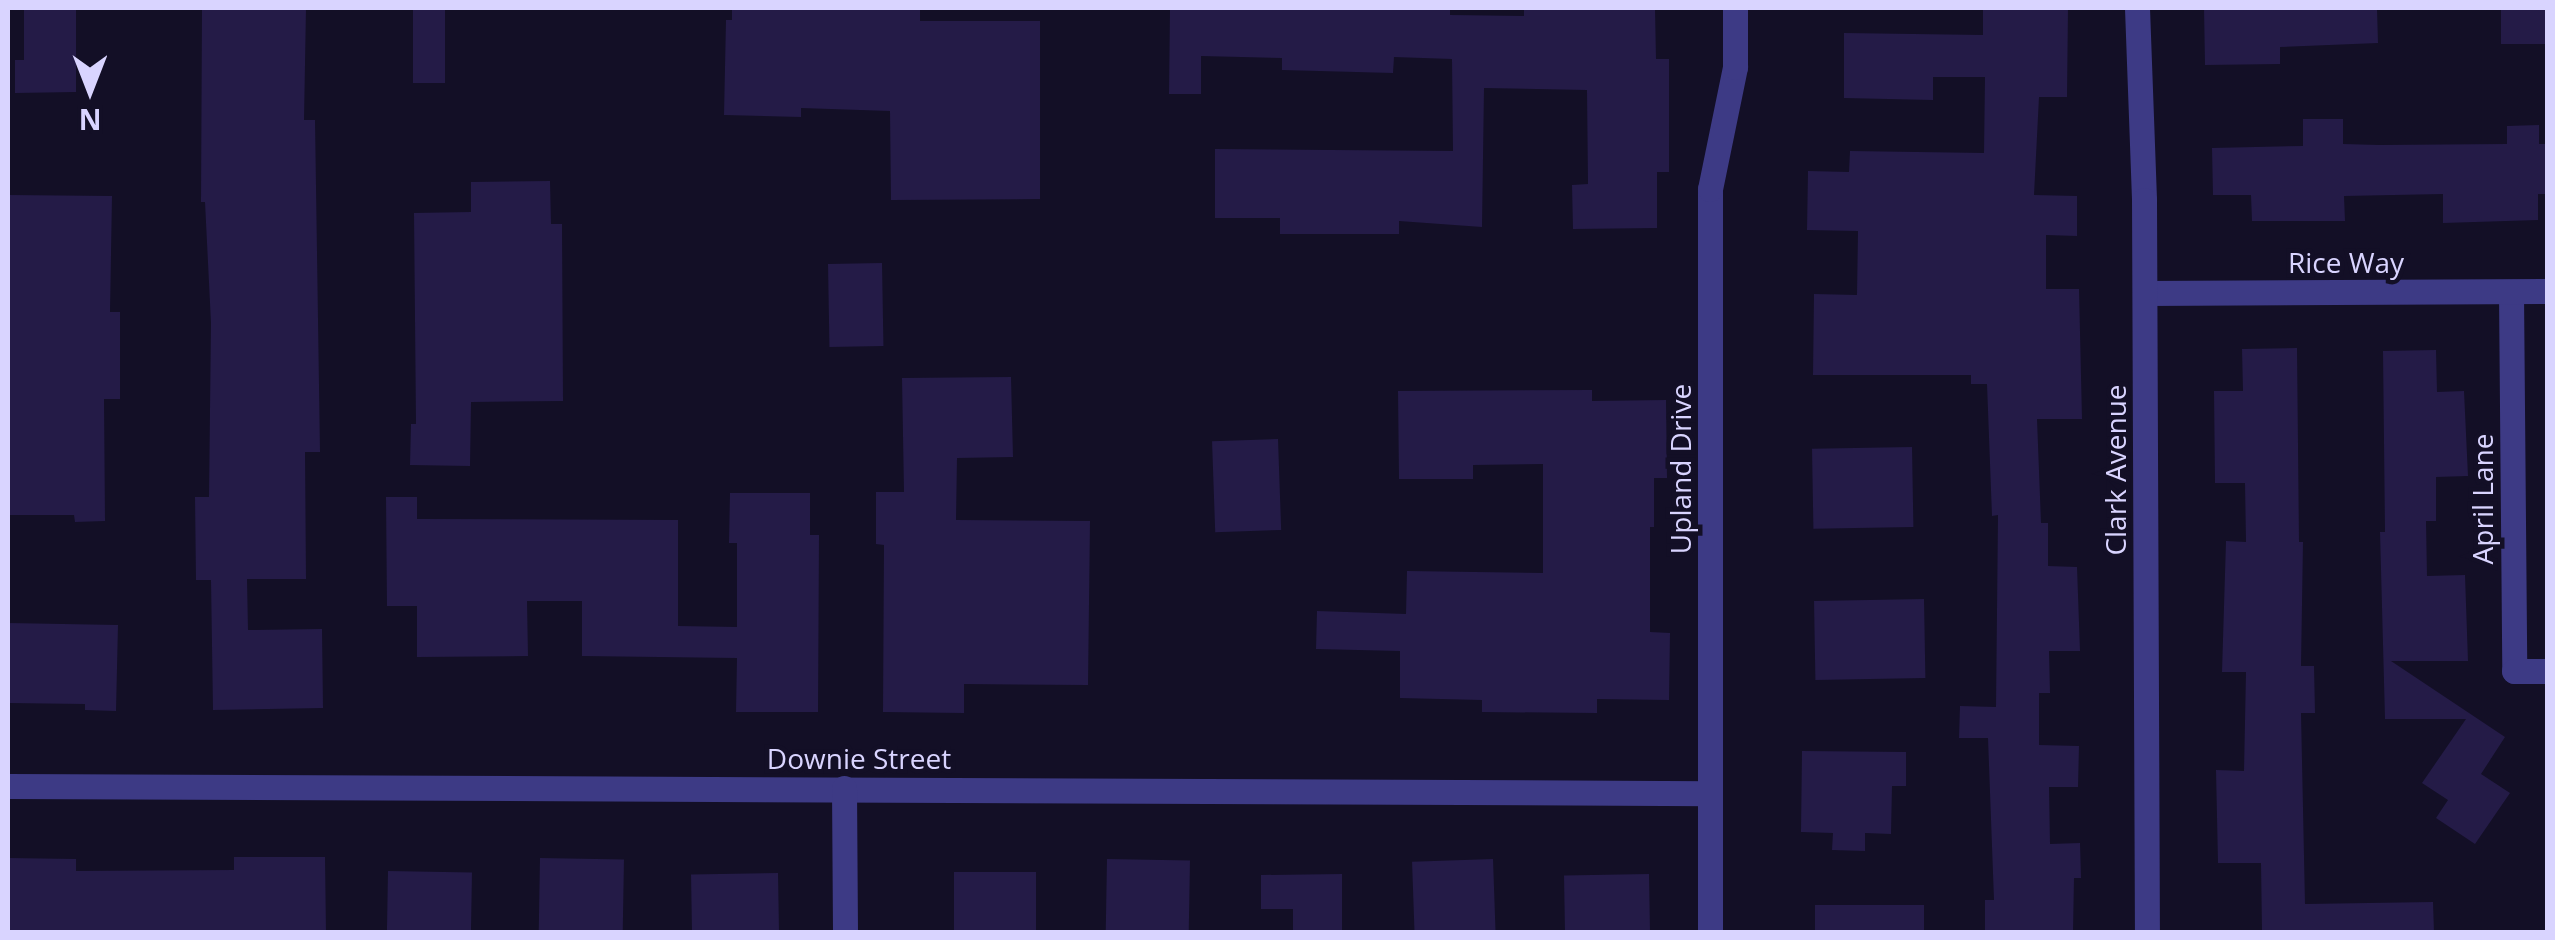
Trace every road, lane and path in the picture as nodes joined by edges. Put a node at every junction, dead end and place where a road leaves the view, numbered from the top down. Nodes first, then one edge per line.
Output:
1 (1735, 8) edge
2 (2137, 8) edge
3 (2548, 291) edge
4 (2511, 292) junction
5 (2145, 293) junction
6 (2548, 671) edge
7 (8, 786) edge
8 (844, 788) junction
9 (1710, 793) junction
10 (845, 932) edge
11 (1710, 932) edge
12 (2147, 932) edge

1 - 9 street, Upland Drive
2 - 5 street, Clark Avenue
3 - 4 street, Rice Way
4 - 5 street, Rice Way
4 - 6 street, April Lane
5 - 12 street, Clark Avenue
7 - 8 street, Downie Street
8 - 9 street, Downie Street
8 - 10 street
9 - 11 street, Upland Drive

